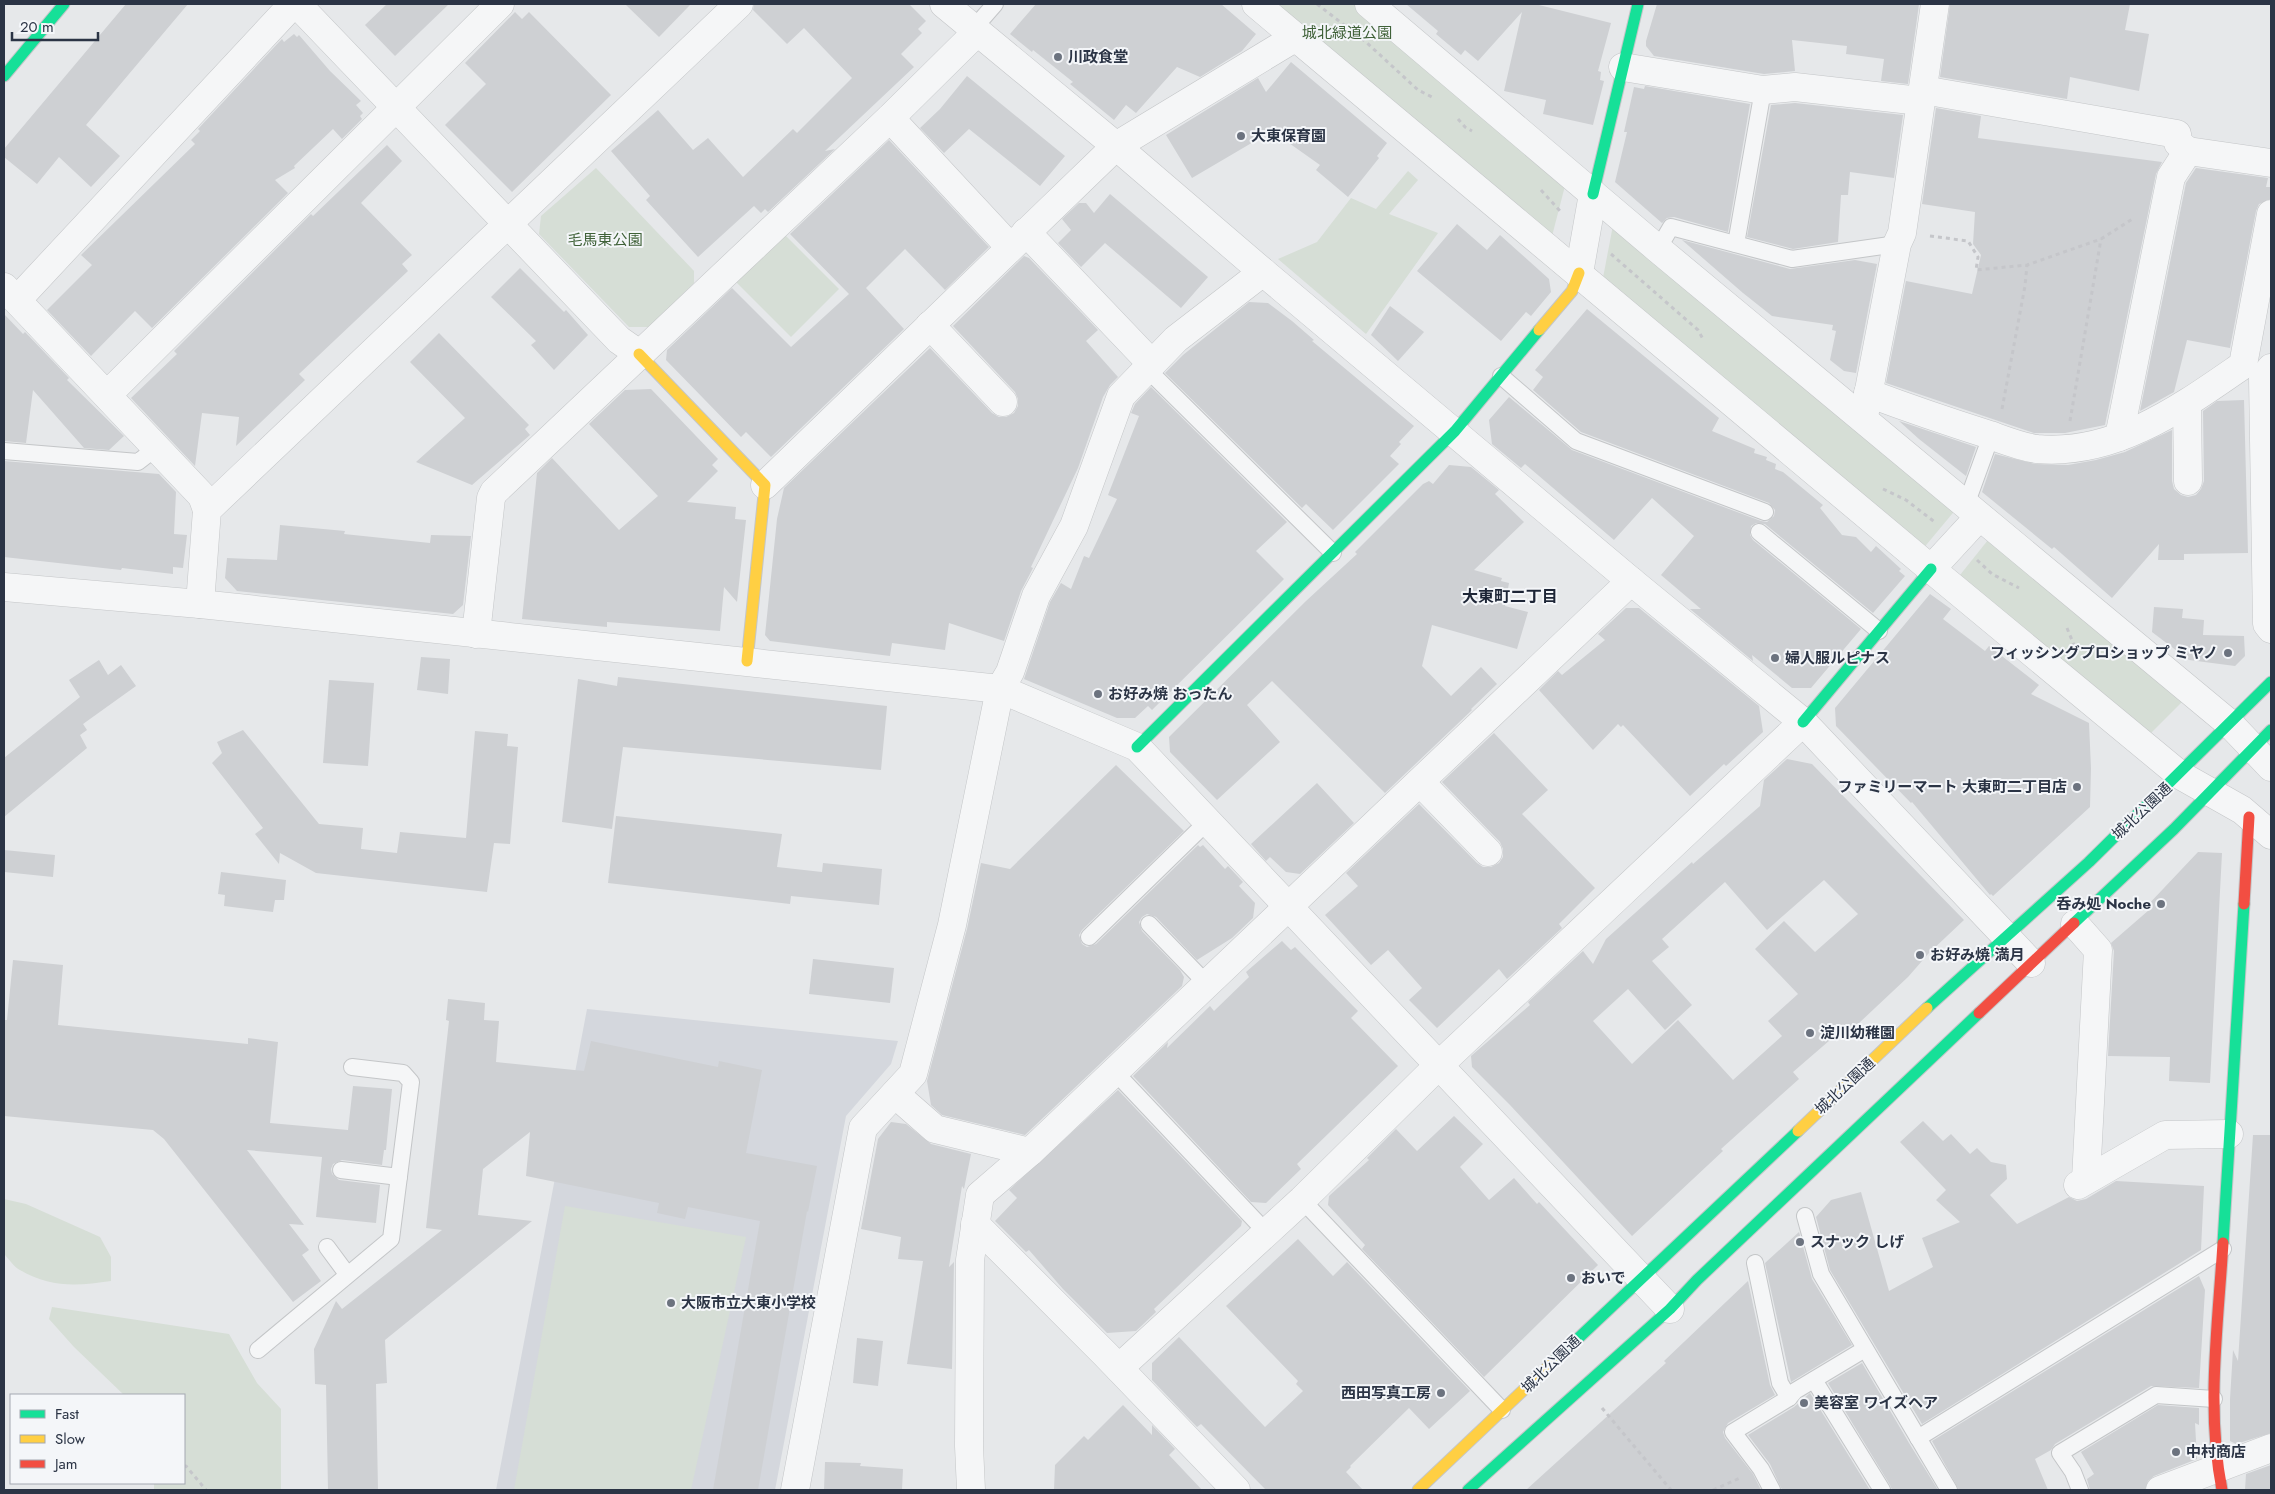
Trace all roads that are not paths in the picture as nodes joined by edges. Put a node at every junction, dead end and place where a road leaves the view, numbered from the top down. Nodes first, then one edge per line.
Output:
1 (64, 4) edge
2 (295, 4) edge
3 (500, 4) edge
4 (738, 4) edge
5 (944, 4) edge
6 (994, 4) edge
7 (1256, 4) edge
8 (1368, 4) edge
9 (1638, 4) edge
10 (1935, 4) edge
11 (976, 30) junction
12 (1296, 37) junction
13 (1623, 67) junction
14 (4, 76) edge
15 (1763, 90) junction
16 (1921, 95) junction
17 (396, 107) junction
18 (890, 118) junction
19 (1116, 146) junction
20 (2188, 151) junction
21 (2271, 163) edge
22 (1593, 194) junction
23 (2271, 214) edge
24 (509, 224) junction
25 (1900, 239) junction
26 (1018, 240) junction
27 (1736, 244) junction
28 (1658, 249) junction
29 (1263, 272) junction
30 (1579, 273) junction
31 (10, 294) edge
32 (930, 325) junction
33 (639, 354) junction
34 (1148, 366) junction
35 (2259, 370) edge
36 (1501, 376) junction
37 (1868, 393) junction
38 (107, 395) junction
39 (1003, 402) dead end
40 (2187, 404) junction
41 (1863, 420) junction
42 (1455, 431) junction
43 (1994, 437) junction
44 (2119, 437) junction
45 (156, 448) junction
46 (4, 451) edge
47 (2188, 481) dead end
48 (765, 485) junction
49 (207, 510) junction
50 (1972, 511) junction
51 (1765, 512) dead end
52 (1759, 532) dead end
53 (1333, 553) junction
54 (1931, 569) junction
55 (1631, 581) junction
56 (4, 587) edge
57 (200, 604) junction
58 (2271, 629) edge
59 (1879, 631) junction
60 (476, 634) junction
61 (747, 662) junction
62 (2271, 682) edge
63 (1000, 690) junction
64 (1803, 722) junction
65 (2230, 724) junction
66 (1137, 747) junction
67 (2265, 748) edge
68 (2180, 775) junction
69 (1420, 782) junction
70 (2210, 793) junction
71 (2250, 817) junction
72 (1208, 822) junction
73 (2271, 835) edge
74 (1488, 852) dead end
75 (1289, 905) junction
76 (1149, 924) dead end
77 (2075, 924) junction
78 (1089, 937) dead end
79 (2006, 937) junction
80 (2031, 963) junction
81 (1206, 983) junction
82 (1439, 1065) junction
83 (352, 1067) dead end
84 (1114, 1071) junction
85 (895, 1094) junction
86 (2229, 1134) junction
87 (1030, 1152) junction
88 (340, 1170) dead end
89 (399, 1177) junction
90 (1302, 1200) junction
91 (1805, 1216) dead end
92 (975, 1224) junction
93 (1267, 1233) junction
94 (327, 1247) dead end
95 (2223, 1249) junction
96 (1755, 1263) dead end
97 (347, 1274) junction
98 (1641, 1279) junction
99 (1670, 1309) junction
100 (1865, 1349) junction
101 (258, 1350) dead end
102 (1119, 1368) junction
103 (1814, 1380) junction
104 (1789, 1398) junction
105 (2214, 1399) junction
106 (1502, 1410) junction
107 (1918, 1438) junction
108 (2271, 1448) edge
109 (2220, 1479) edge
110 (796, 1490) edge
111 (971, 1490) edge
112 (1236, 1490) edge
113 (1418, 1490) edge
114 (1468, 1490) edge
115 (1772, 1490) edge
116 (1882, 1490) edge
117 (1949, 1490) edge
118 (2080, 1490) edge
119 (2160, 1490) edge

1 - 14 main road
2 - 17 street
2 - 31 street
3 - 17 street
4 - 24 street
5 - 11 street
6 - 11 lane
7 - 12 street
8 - 22 street
9 - 13 main road
10 - 16 street
11 - 18 street
11 - 19 street
12 - 19 street
12 - 30 street
13 - 15 street
13 - 22 main road
15 - 16 street
15 - 27 lane
16 - 20 street
16 - 25 street
17 - 24 street
17 - 38 street
18 - 26 street
18 - 33 street
19 - 26 street
19 - 29 street
20 - 21 street
20 - 44 street
22 - 28 street
22 - 30 street
23 - 35 street
24 - 33 street
24 - 49 street
25 - 27 lane
25 - 37 street
26 - 32 street
26 - 34 street
27 - 28 lane
28 - 41 street
29 - 34 street
29 - 42 street
30 - 36 main road
30 - 54 street
31 - 38 street
32 - 39 street
32 - 48 street
33 - 48 main road
33 - 60 street
34 - 53 lane
34 - 63 street
35 - 40 street
35 - 58 street
36 - 42 main road
36 - 51 lane
37 - 41 street
37 - 43 street
38 - 45 street
40 - 44 street
40 - 47 street
41 - 50 street
42 - 53 main road
42 - 55 street
43 - 44 street
43 - 50 lane
45 - 46 lane
45 - 49 street
48 - 61 main road
49 - 57 street
50 - 54 street
50 - 65 street
52 - 59 lane
53 - 66 main road
54 - 59 main road
54 - 68 street
55 - 64 street
55 - 69 street
56 - 57 street
57 - 60 street
59 - 64 main road
60 - 61 street
61 - 63 street
62 - 65 main road, 城北公園通
63 - 66 street
63 - 85 street
64 - 79 street
64 - 82 street
65 - 67 street
65 - 68 main road, 城北公園通
66 - 72 street
67 - 70 main road
68 - 70 street
68 - 79 main road, 城北公園通
69 - 74 street
69 - 75 street
70 - 71 street
70 - 77 main road
71 - 73 street
71 - 86 main road
72 - 75 street
72 - 78 lane
75 - 81 street
75 - 82 street
76 - 81 lane
77 - 80 main road
77 - 86 street
79 - 80 street
79 - 98 main road, 城北公園通
80 - 99 main road
81 - 84 street
82 - 90 street
82 - 98 street
83 - 89 lane
84 - 87 street
84 - 93 lane
85 - 87 street
85 - 110 street
86 - 95 main road
87 - 92 street
88 - 89 lane
89 - 97 lane
90 - 93 street
90 - 106 lane
91 - 100 lane
92 - 102 street
92 - 111 street
93 - 102 street
94 - 97 lane
95 - 105 main road
95 - 107 lane
96 - 104 lane
97 - 101 lane
98 - 99 street
98 - 106 main road, 城北公園通
99 - 114 main road
100 - 103 lane
100 - 107 lane
102 - 112 street
103 - 104 lane
103 - 116 lane
104 - 115 lane
105 - 109 main road
105 - 118 lane
106 - 113 main road, 城北公園通
107 - 117 lane
108 - 109 street
109 - 119 street

